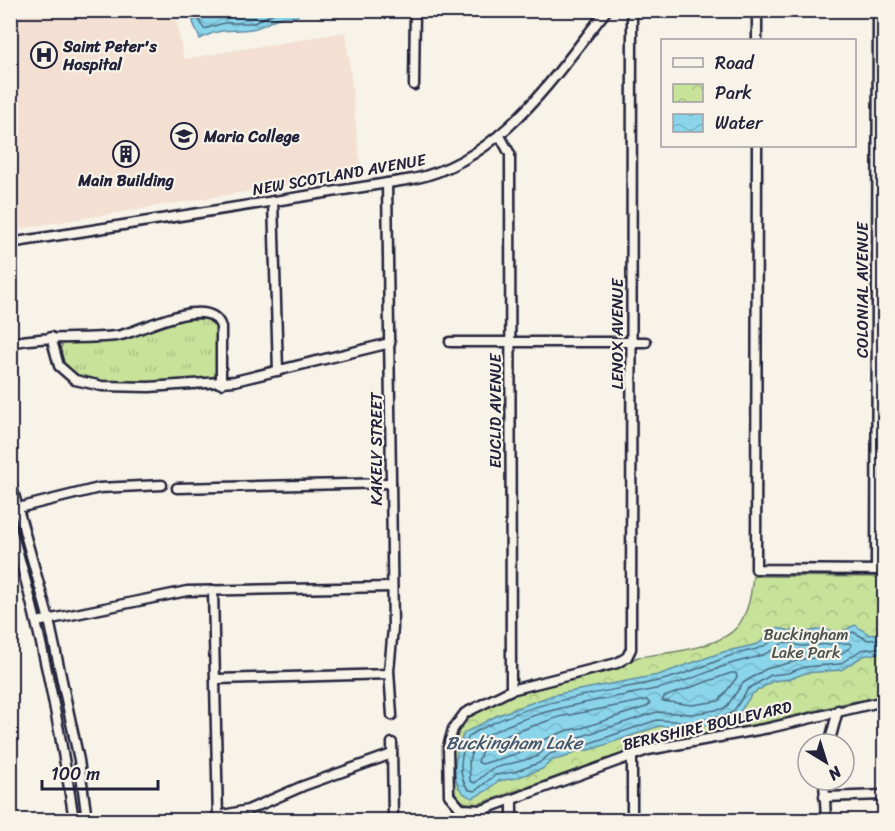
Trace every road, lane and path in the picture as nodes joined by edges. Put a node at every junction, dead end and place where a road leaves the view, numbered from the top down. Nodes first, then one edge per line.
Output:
1 (415, 10) edge
2 (607, 10) edge
3 (632, 10) edge
4 (757, 10) edge
5 (878, 10) edge
6 (757, 39) edge
7 (414, 86) dead end
8 (500, 136) junction
9 (757, 147) edge
10 (387, 183) junction
11 (273, 201) junction
12 (10, 243) edge
13 (51, 337) junction
14 (450, 342) dead end
15 (632, 342) junction
16 (646, 342) dead end
17 (10, 343) edge
18 (390, 343) junction
19 (510, 343) junction
20 (279, 371) junction
21 (221, 384) junction
22 (10, 480) edge
23 (391, 483) junction
24 (162, 485) dead end
25 (177, 488) dead end
26 (14, 509) edge
27 (10, 525) edge
28 (880, 570) edge
29 (392, 587) junction
30 (213, 590) junction
31 (49, 620) junction
32 (37, 622) junction
33 (627, 657) joint
34 (389, 674) junction
35 (217, 679) junction
36 (511, 690) junction
37 (885, 701) edge
38 (838, 710) junction
39 (69, 713) junction
40 (57, 715) junction
41 (392, 715) dead end
42 (832, 732) edge
43 (392, 743) dead end
44 (392, 754) junction
45 (632, 755) junction
46 (79, 760) junction
47 (65, 763) junction
48 (824, 792) edge
49 (885, 795) edge
50 (824, 797) junction
51 (512, 800) junction
52 (218, 818) edge
53 (74, 820) edge
54 (87, 820) edge
55 (393, 820) edge
56 (512, 820) edge
57 (632, 820) edge
58 (825, 820) edge

1 - 7 street
2 - 8 street, NEW SCOTLAND AVENUE
3 - 15 street, LENOX AVENUE
4 - 6 street
5 - 28 street, COLONIAL AVENUE
8 - 10 street, NEW SCOTLAND AVENUE
8 - 19 street, EUCLID AVENUE
9 - 28 street
10 - 11 street, NEW SCOTLAND AVENUE
10 - 18 street, KAKELY STREET
11 - 12 street, NEW SCOTLAND AVENUE
11 - 20 street
13 - 17 street
13 - 21 street
13 - 21 street
14 - 19 street
15 - 16 street
15 - 19 street
15 - 33 street, LENOX AVENUE
18 - 20 street
18 - 23 street, KAKELY STREET
19 - 36 street, EUCLID AVENUE
20 - 21 street
22 - 26 street
23 - 25 street
23 - 29 street, KAKELY STREET
24 - 26 street
26 - 31 street
27 - 32 street
29 - 30 street
29 - 34 street, KAKELY STREET
30 - 31 street
30 - 35 street
31 - 32 street
31 - 39 street
32 - 40 street
33 - 36 street, BERKSHIRE BOULEVARD
34 - 35 street
34 - 41 street, KAKELY STREET
35 - 52 street
36 - 51 street, BERKSHIRE BOULEVARD
37 - 38 street, BERKSHIRE BOULEVARD
38 - 42 street
38 - 45 street, BERKSHIRE BOULEVARD
39 - 40 street
39 - 46 street
40 - 47 street
43 - 44 street
44 - 52 street
44 - 55 street
45 - 51 street, BERKSHIRE BOULEVARD
45 - 57 street
46 - 47 street
46 - 54 street
47 - 53 street
48 - 50 street
49 - 50 street
50 - 58 street
51 - 56 street

